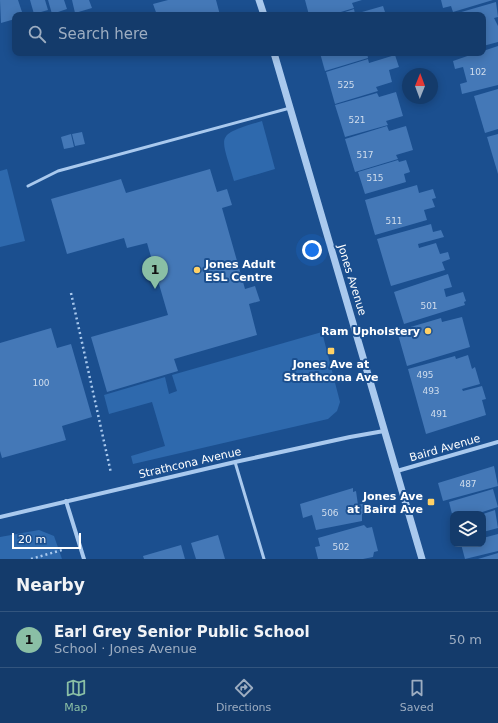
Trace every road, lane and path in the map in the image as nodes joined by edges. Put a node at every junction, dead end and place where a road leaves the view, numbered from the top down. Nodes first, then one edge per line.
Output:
1 (259, 0) edge
2 (263, 12) edge
3 (275, 56) edge
4 (290, 108) junction
5 (28, 186) dead end
6 (71, 293) dead end
7 (384, 431) junction
8 (498, 442) edge
9 (235, 462) junction
10 (397, 471) junction
11 (111, 473) dead end
12 (66, 501) junction
13 (0, 517) edge
14 (62, 550) dead end
15 (30, 559) edge
16 (84, 559) edge
17 (264, 559) edge
18 (422, 559) edge

1 - 2 street
3 - 4 street, Jones Avenue
4 - 5 lane
4 - 7 street, Jones Avenue
6 - 11 path
7 - 9 street, Strathcona Avenue
7 - 10 street, Jones Avenue
8 - 10 street, Baird Avenue
9 - 12 street, Strathcona Avenue
9 - 17 lane
10 - 18 street, Jones Avenue
12 - 13 street, Strathcona Avenue
12 - 16 street
14 - 15 path

